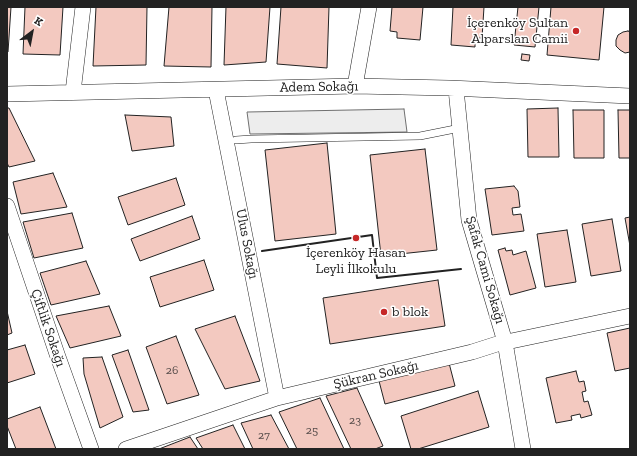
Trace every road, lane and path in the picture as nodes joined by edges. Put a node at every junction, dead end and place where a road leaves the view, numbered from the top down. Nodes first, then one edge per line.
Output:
1 (83, 7) edge
2 (369, 7) edge
3 (355, 86) junction
4 (456, 89) junction
5 (216, 90) junction
6 (73, 92) junction
7 (7, 94) edge
8 (630, 96) edge
9 (460, 128) junction
10 (236, 140) dead end
11 (7, 206) edge
12 (630, 316) edge
13 (505, 342) junction
14 (277, 398) junction
15 (91, 449) edge
16 (126, 449) edge
17 (523, 449) edge

1 - 6 street
2 - 3 street
3 - 4 street, Adem Sokağı
3 - 5 street, Adem Sokağı
4 - 8 street, Adem Sokağı
4 - 9 street, Şafak Cami Sokağı
5 - 6 street, Adem Sokağı
5 - 14 street, Ulus Sokağı
6 - 7 street, Adem Sokağı
9 - 10 lane
9 - 13 street, Şafak Cami Sokağı
11 - 15 street, Çiftlik Sokağı
12 - 13 street, Şükran Sokağı
13 - 14 street, Şükran Sokağı
13 - 17 street, Şafak Cami Sokağı
14 - 16 street, Şükran Sokağı

